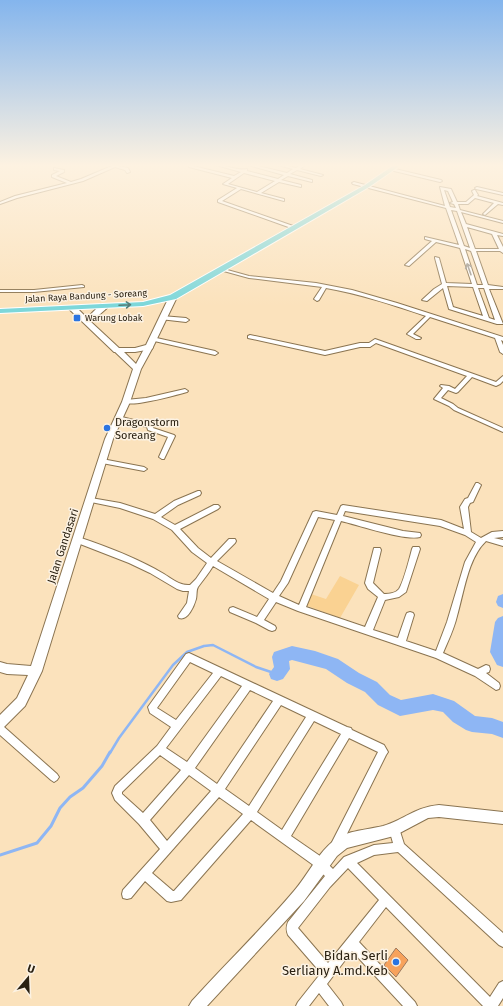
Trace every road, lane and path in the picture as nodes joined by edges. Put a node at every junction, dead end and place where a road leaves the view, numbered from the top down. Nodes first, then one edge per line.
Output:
1 (251, 212) edge
2 (322, 212) edge
3 (449, 212) edge
4 (460, 212) edge
5 (475, 212) edge
6 (477, 212) edge
7 (487, 212) edge
8 (485, 214) junction
9 (503, 220) edge
10 (464, 224) junction
11 (294, 228) junction
12 (494, 233) junction
13 (503, 235) edge
14 (427, 238) dead end
15 (435, 240) junction
16 (461, 248) junction
17 (473, 250) junction
18 (503, 251) edge
19 (437, 258) dead end
20 (407, 265) dead end
21 (222, 269) junction
22 (445, 284) junction
23 (474, 285) junction
24 (82, 286) dead end
25 (325, 286) junction
26 (486, 287) junction
27 (503, 288) edge
28 (0, 291) edge
29 (370, 298) junction
30 (171, 300) junction
31 (317, 300) dead end
32 (425, 300) dead end
33 (366, 303) dead end
34 (104, 306) junction
35 (72, 308) junction
36 (0, 311) edge
37 (429, 315) junction
38 (162, 318) junction
39 (186, 320) dead end
40 (486, 320) junction
41 (88, 321) junction
42 (501, 323) edge
43 (250, 337) dead end
44 (418, 338) dead end
45 (500, 338) edge
46 (150, 343) junction
47 (117, 350) junction
48 (503, 352) edge
49 (215, 353) dead end
50 (137, 369) junction
51 (471, 375) junction
52 (503, 378) edge
53 (185, 391) dead end
54 (126, 402) junction
55 (118, 418) junction
56 (503, 430) edge
57 (162, 457) dead end
58 (102, 462) junction
59 (144, 469) dead end
60 (478, 486) dead end
61 (198, 493) dead end
62 (91, 500) junction
63 (216, 507) dead end
64 (156, 517) junction
65 (340, 518) junction
66 (175, 528) junction
67 (468, 533) junction
68 (503, 534) edge
69 (417, 535) dead end
70 (483, 539) junction
71 (78, 540) junction
72 (232, 541) dead end
73 (503, 543) edge
74 (416, 549) dead end
75 (377, 550) dead end
76 (212, 562) junction
77 (192, 588) junction
78 (382, 597) junction
79 (275, 598) junction
80 (301, 609) junction
81 (233, 610) dead end
82 (410, 615) dead end
83 (182, 616) dead end
84 (258, 621) junction
85 (272, 628) dead end
86 (368, 631) junction
87 (401, 642) junction
88 (438, 655) junction
89 (0, 667) edge
90 (36, 671) junction
91 (219, 672) junction
92 (248, 685) junction
93 (496, 686) dead end
94 (279, 700) junction
95 (312, 715) junction
96 (0, 723) edge
97 (177, 726) junction
98 (0, 729) edge
99 (348, 731) junction
100 (160, 749) junction
101 (188, 769) junction
102 (54, 777) dead end
103 (218, 790) junction
104 (250, 813) junction
105 (503, 818) edge
106 (143, 820) junction
107 (394, 829) junction
108 (284, 837) junction
109 (400, 846) junction
110 (167, 849) junction
111 (332, 851) junction
112 (348, 861) junction
113 (323, 865) junction
114 (145, 874) junction
115 (333, 876) junction
116 (126, 894) dead end
117 (386, 899) junction
118 (503, 941) edge
119 (352, 942) junction
120 (328, 972) junction
121 (319, 984) junction
122 (503, 987) edge
123 (197, 1006) edge
124 (302, 1006) edge
125 (338, 1006) edge
126 (411, 1006) edge
127 (491, 1006) edge

1 - 11 street
2 - 11 main road, Jalan Raya Bandung - Soreang
3 - 16 street
4 - 10 street
5 - 9 street
6 - 8 street
7 - 8 street
8 - 9 street
10 - 12 street
10 - 17 street
11 - 21 main road, Jalan Raya Bandung - Soreang
12 - 13 street
12 - 18 street
14 - 15 street
15 - 16 street
15 - 20 street
16 - 17 street
23 -> 16 street
17 - 18 street
17 - 26 street
19 - 22 street
21 - 25 street
21 - 30 main road, Jalan Raya Bandung - Soreang
22 - 23 street
22 - 32 street
22 - 40 street
23 - 26 street
23 - 40 street
24 - 28 street
25 - 29 street
25 - 31 street
26 - 27 street
26 - 42 street
29 - 33 street
29 - 37 street
34 -> 30 main road, Jalan Raya Bandung - Soreang
30 - 38 main road
34 - 35 main road, Jalan Raya Bandung - Soreang
34 - 41 main road
35 - 36 main road, Jalan Raya Bandung - Soreang
35 - 41 main road
37 - 44 street
37 - 45 street
38 - 39 street
38 - 46 main road
40 - 42 street
41 - 47 main road
43 - 51 street
45 - 48 street
46 - 47 main road
46 - 49 street
46 - 50 street, Jalan Gandasari
47 - 50 street
50 - 54 street, Jalan Gandasari
51 - 52 street
51 - 56 street
53 - 54 street
54 - 55 street, Jalan Gandasari
55 - 57 street
55 - 58 street, Jalan Gandasari
58 - 59 street
58 - 62 street, Jalan Gandasari
60 - 67 street
61 - 64 street
62 - 64 street
62 - 71 street, Jalan Gandasari
63 - 66 street
64 - 66 street
65 - 67 street
65 - 69 street
65 - 79 street
65 - 80 street
66 - 76 street
67 - 70 street
68 - 70 street
70 - 73 street
70 - 88 street
71 - 77 street
71 - 90 street, Jalan Gandasari
72 - 76 street
74 - 78 street
75 - 78 street
76 - 77 street
76 - 79 street
77 - 83 street
78 - 86 street
79 - 80 street
79 - 84 street
80 - 86 street
81 - 84 street
82 - 87 street
84 - 85 street
86 - 87 street
87 - 88 street
88 - 93 street
89 - 90 street
90 - 96 street, Jalan Gandasari
91 - 92 street
91 - 97 street
91 - 97 street
92 - 94 street
92 - 101 street
94 - 95 street
94 - 103 street
95 - 99 street
95 - 104 street
97 - 100 street
98 - 102 street
99 - 108 street
99 - 111 street
100 - 101 street
100 - 106 street
101 - 103 street
101 - 106 street
103 - 104 street
103 - 110 street
104 - 108 street
104 - 114 street
105 - 107 street
106 - 110 street
107 - 109 street
107 - 111 street
108 - 113 street
109 - 112 street
109 - 118 street
110 - 114 street
111 - 113 street
112 - 115 street
112 - 117 street
113 - 115 street
113 - 123 street
114 - 116 street
115 - 120 street
117 - 119 street
117 - 127 street
119 - 120 street
119 - 126 street
120 - 121 street
121 - 124 street
121 - 125 street
122 - 127 street

